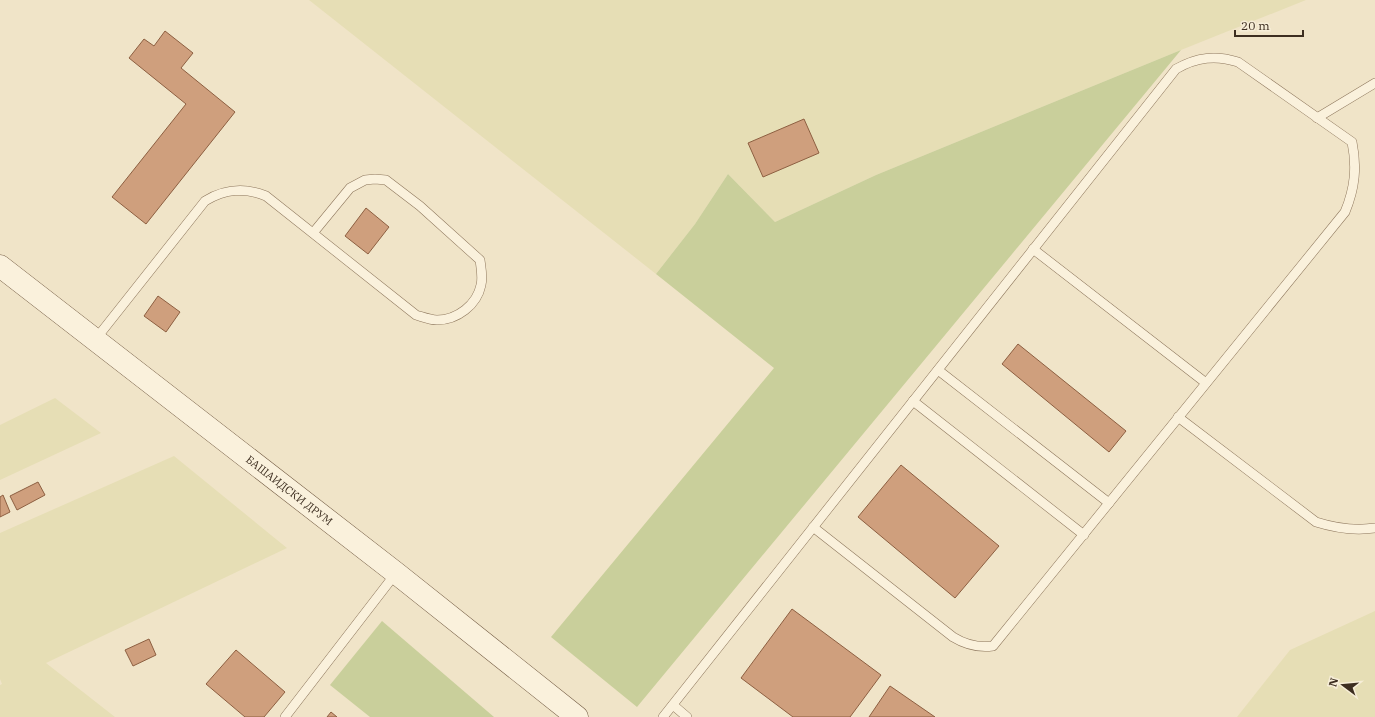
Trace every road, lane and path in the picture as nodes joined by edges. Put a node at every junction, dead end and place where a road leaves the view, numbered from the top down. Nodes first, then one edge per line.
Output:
1 (1375, 83) edge
2 (1317, 118) junction
3 (313, 233) junction
4 (1033, 249) junction
5 (0, 266) edge
6 (96, 340) junction
7 (938, 370) junction
8 (1206, 384) junction
9 (913, 401) junction
10 (1178, 417) junction
11 (1109, 503) junction
12 (813, 527) junction
13 (1375, 528) edge
14 (1084, 535) junction
15 (396, 573) junction
16 (672, 705) junction
17 (285, 717) edge
18 (577, 717) edge
19 (663, 717) edge
20 (687, 717) edge

1 - 2 lane
2 - 4 lane
2 - 8 lane
3 - 3 lane
3 - 6 lane
4 - 7 lane
4 - 8 lane
5 - 6 street, БАШАИДСКИ ДРУМ
6 - 15 street, БАШАИДСКИ ДРУМ
7 - 9 lane
7 - 11 lane
8 - 10 lane
9 - 12 lane
9 - 14 lane
10 - 11 lane
10 - 13 lane
11 - 14 lane
12 - 14 lane
12 - 16 lane
15 - 17 lane
15 - 18 street, БАШАИДСКИ ДРУМ
16 - 19 lane
16 - 20 lane

